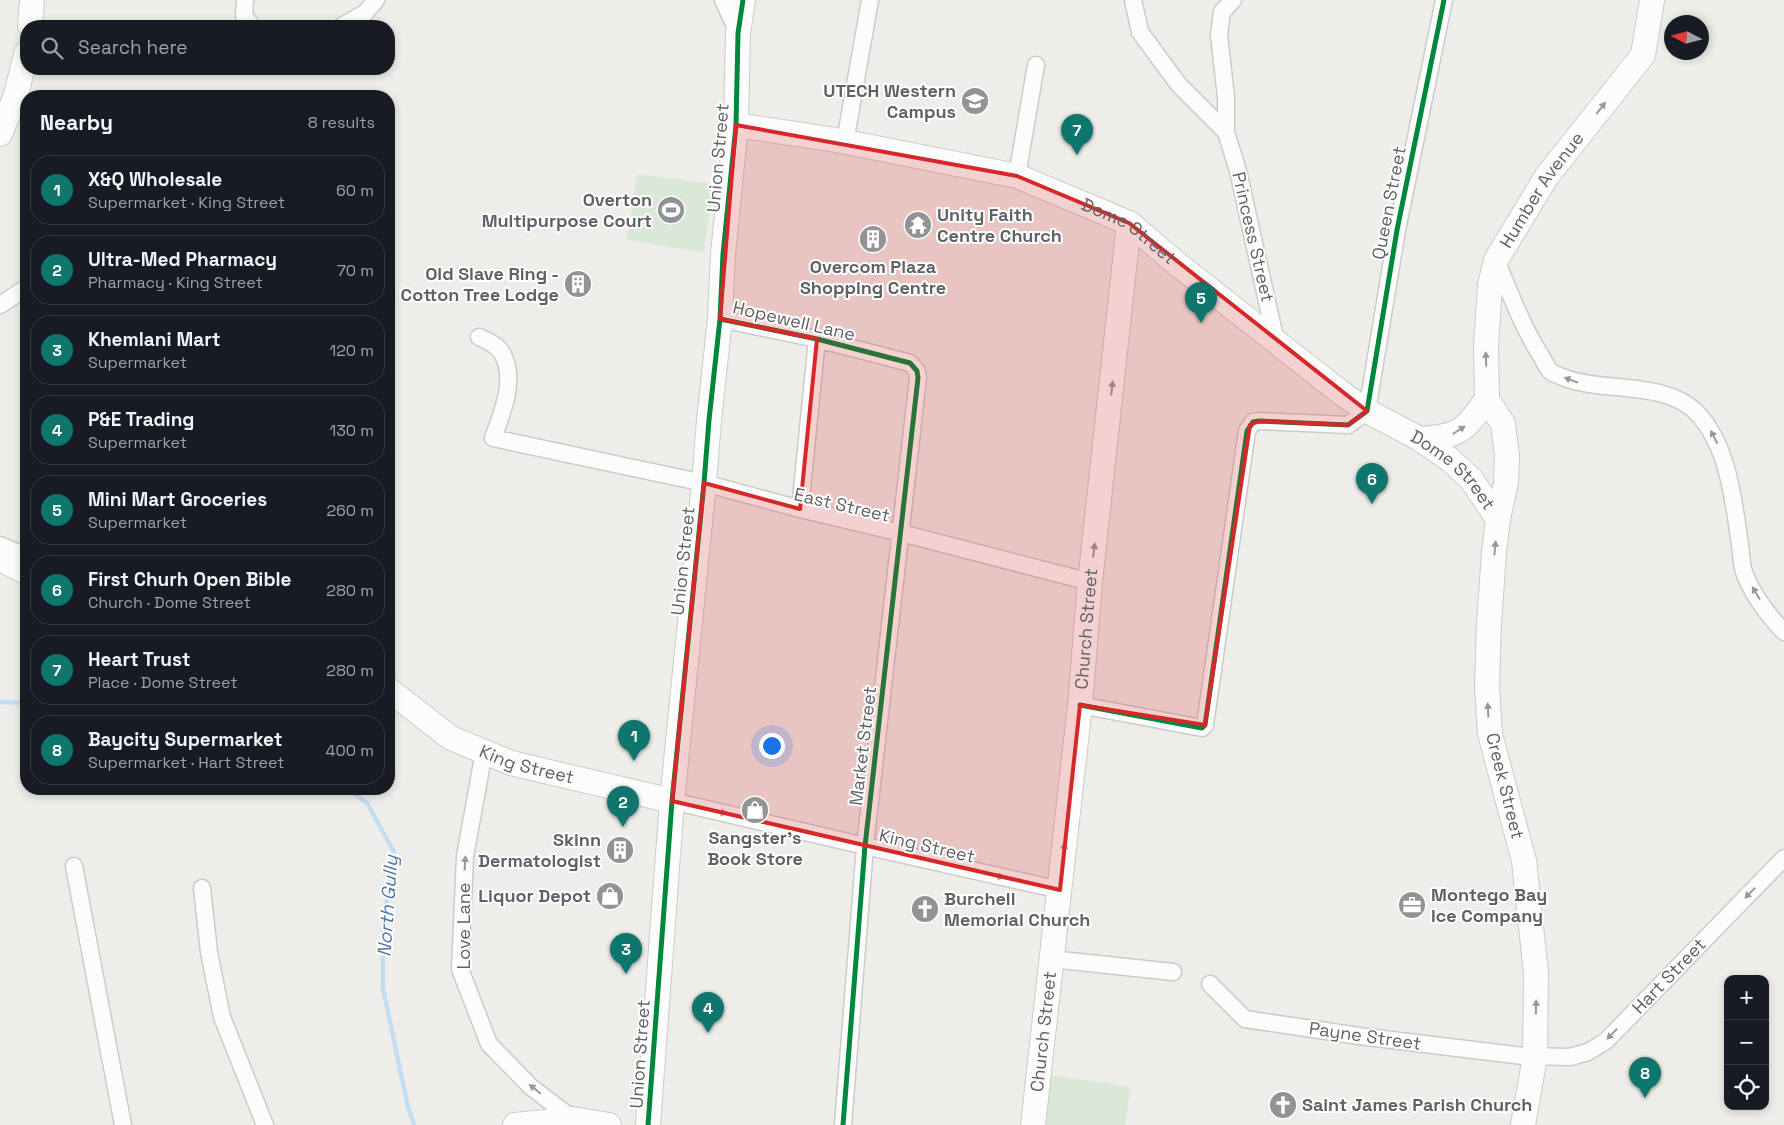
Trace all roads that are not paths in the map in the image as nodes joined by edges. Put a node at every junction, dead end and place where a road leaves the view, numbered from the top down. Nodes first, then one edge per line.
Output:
1 (32, 0) edge
2 (244, 0) edge
3 (376, 0) edge
4 (723, 0) edge
5 (743, 0) edge
6 (870, 0) edge
7 (1133, 0) edge
8 (1233, 0) edge
9 (1444, 0) edge
10 (1652, 0) edge
11 (30, 20) edge
12 (247, 20) edge
13 (353, 20) edge
14 (738, 33) junction
15 (1036, 65) dead end
16 (21, 75) edge
17 (736, 125) junction
18 (1226, 132) junction
19 (0, 134) edge
20 (845, 142) junction
21 (1017, 176) junction
22 (1130, 223) junction
23 (1496, 260) junction
24 (20, 292) edge
25 (0, 305) edge
26 (720, 318) junction
27 (478, 336) dead end
28 (817, 339) junction
29 (1276, 342) junction
30 (916, 371) joint
31 (1487, 399) junction
32 (1367, 411) junction
33 (1420, 440) junction
34 (704, 483) junction
35 (800, 509) junction
36 (1498, 519) junction
37 (901, 533) junction
38 (0, 545) edge
39 (20, 553) edge
40 (0, 559) edge
41 (20, 569) edge
42 (1090, 582) junction
43 (1781, 622) edge
44 (395, 695) edge
45 (1080, 705) junction
46 (484, 752) junction
47 (672, 801) junction
48 (865, 846) junction
49 (1784, 858) edge
50 (74, 866) dead end
51 (202, 888) dead end
52 (1060, 890) junction
53 (1051, 959) junction
54 (1174, 972) dead end
55 (1210, 984) dead end
56 (1535, 1056) junction
57 (573, 1118) junction
58 (123, 1125) edge
59 (265, 1125) edge
60 (515, 1125) edge
61 (609, 1125) edge
62 (648, 1125) edge
63 (843, 1125) edge
64 (1033, 1125) edge
65 (1523, 1125) edge

1 - 11 street
2 - 12 street
3 - 13 street
4 - 14 street
5 - 14 street, Union Street
6 - 20 street
7 - 18 street, Princess Street
8 - 18 street, Princess Street
9 - 32 street, Queen Street
23 -> 10 street, Humber Avenue
14 - 17 street, Union Street
15 - 21 street
16 - 19 street
17 - 20 street, Dome Street
17 - 26 street, Union Street
18 - 29 street, Princess Street
20 - 21 street, Dome Street
21 - 22 street, Dome Street
22 - 29 street, Dome Street
42 -> 22 street, Church Street
31 -> 23 street, Humber Avenue
43 -> 23 street
24 - 25 street
26 - 28 street, Hopewell Lane
26 - 34 street, Union Street
27 - 34 street, East Street
28 - 30 street, Hopewell Lane
28 - 35 street
29 - 32 street, Dome Street
30 - 37 street, Market Street
33 -> 31 street
31 - 36 street, Creek Street
32 - 33 street, Dome Street
32 - 45 street
33 - 36 street, Dome Street
34 - 35 street, East Street
34 - 47 street, Union Street
35 - 37 street, East Street
56 -> 36 street, Creek Street
37 - 42 street, East Street
37 - 48 street, Market Street
38 - 39 street
40 - 41 street
42 - 45 street, Church Street
44 - 46 street, King Street
52 -> 45 street, Church Street
46 - 47 street, King Street
57 -> 46 street, Love Lane
47 -> 48 street, King Street
47 - 62 street, Union Street
48 -> 52 street, King Street
48 - 63 street, Market Street
49 -> 56 street, Hart Street
50 - 58 street
51 - 59 street
52 - 53 street, Church Street
53 - 54 street
53 - 64 street, Church Street
55 - 56 street, Payne Street
56 - 65 street, Creek Street
57 - 60 street
57 - 61 street

